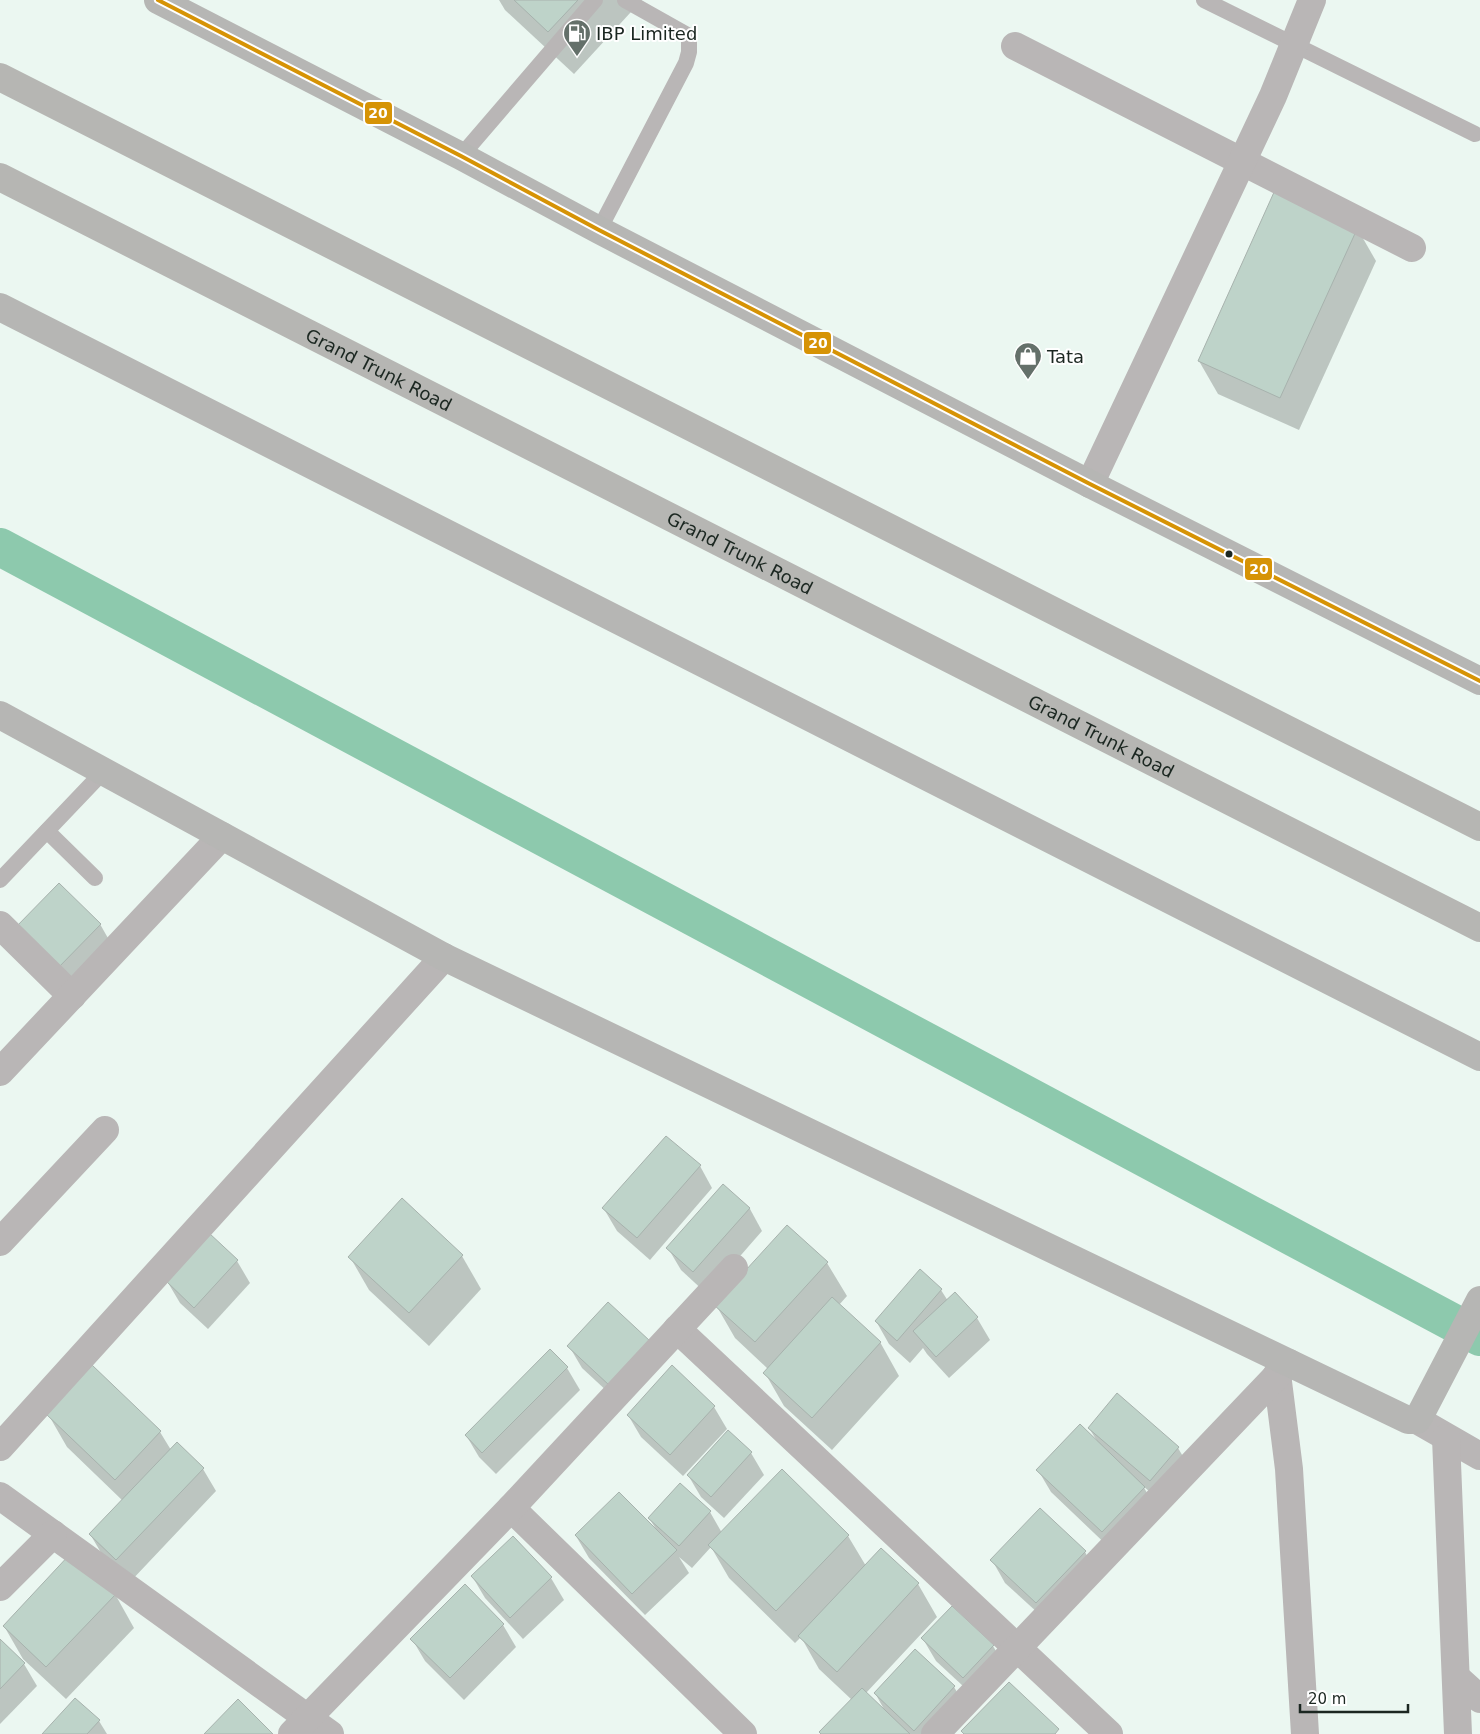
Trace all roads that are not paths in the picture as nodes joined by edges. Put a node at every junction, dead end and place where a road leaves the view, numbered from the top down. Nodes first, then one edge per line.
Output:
1 (595, 0) edge
2 (625, 0) edge
3 (1204, 0) edge
4 (1312, 0) edge
5 (173, 3) edge
6 (1016, 46) dead end
7 (1294, 46) junction
8 (0, 77) edge
9 (1475, 134) dead end
10 (461, 156) junction
11 (1242, 163) junction
12 (0, 178) edge
13 (599, 230) junction
14 (1412, 248) dead end
15 (0, 307) edge
16 (1090, 484) junction
17 (1480, 681) edge
18 (0, 715) edge
19 (103, 772) junction
20 (1480, 827) edge
21 (47, 831) junction
22 (222, 836) junction
23 (95, 878) dead end
24 (0, 880) edge
25 (0, 925) edge
26 (1480, 928) edge
27 (444, 957) junction
28 (72, 996) junction
29 (1480, 1057) edge
30 (0, 1072) edge
31 (105, 1130) dead end
32 (0, 1242) edge
33 (734, 1268) dead end
34 (1480, 1300) edge
35 (677, 1329) junction
36 (1283, 1368) junction
37 (1417, 1420) junction
38 (1446, 1438) junction
39 (0, 1447) edge
40 (1480, 1456) edge
41 (0, 1496) edge
42 (511, 1508) junction
43 (53, 1534) junction
44 (0, 1587) edge
45 (1018, 1648) junction
46 (1457, 1678) junction
47 (1480, 1699) edge
48 (299, 1726) edge
49 (330, 1734) edge
50 (743, 1734) edge
51 (935, 1734) edge
52 (1109, 1734) edge
53 (1305, 1734) edge
54 (1458, 1734) edge

1 - 10 lane
2 - 13 lane
3 - 7 lane
4 - 7 street
5 - 10 main road
6 - 11 street
7 - 9 lane
7 - 11 street
8 - 20 highway
10 - 13 main road
11 - 14 street
11 - 16 street
12 - 26 highway, Grand Trunk Road
13 - 16 main road
15 - 29 main road
16 - 17 main road
18 - 19 main road
19 - 21 lane
19 - 22 main road
21 - 23 lane
21 - 24 lane
22 - 27 main road
22 - 28 street
25 - 28 street
27 - 36 main road
27 - 39 street
28 - 30 street
31 - 32 street
33 - 35 street
34 - 37 main road
35 - 42 street
35 - 45 street
36 - 37 main road
36 - 45 street
36 - 53 street
37 - 38 street
38 - 40 street
38 - 46 street
41 - 43 street
42 - 48 street
42 - 50 street
43 - 44 street
43 - 48 street
45 - 51 street
45 - 52 street
46 - 47 street
46 - 54 street
48 - 49 street

